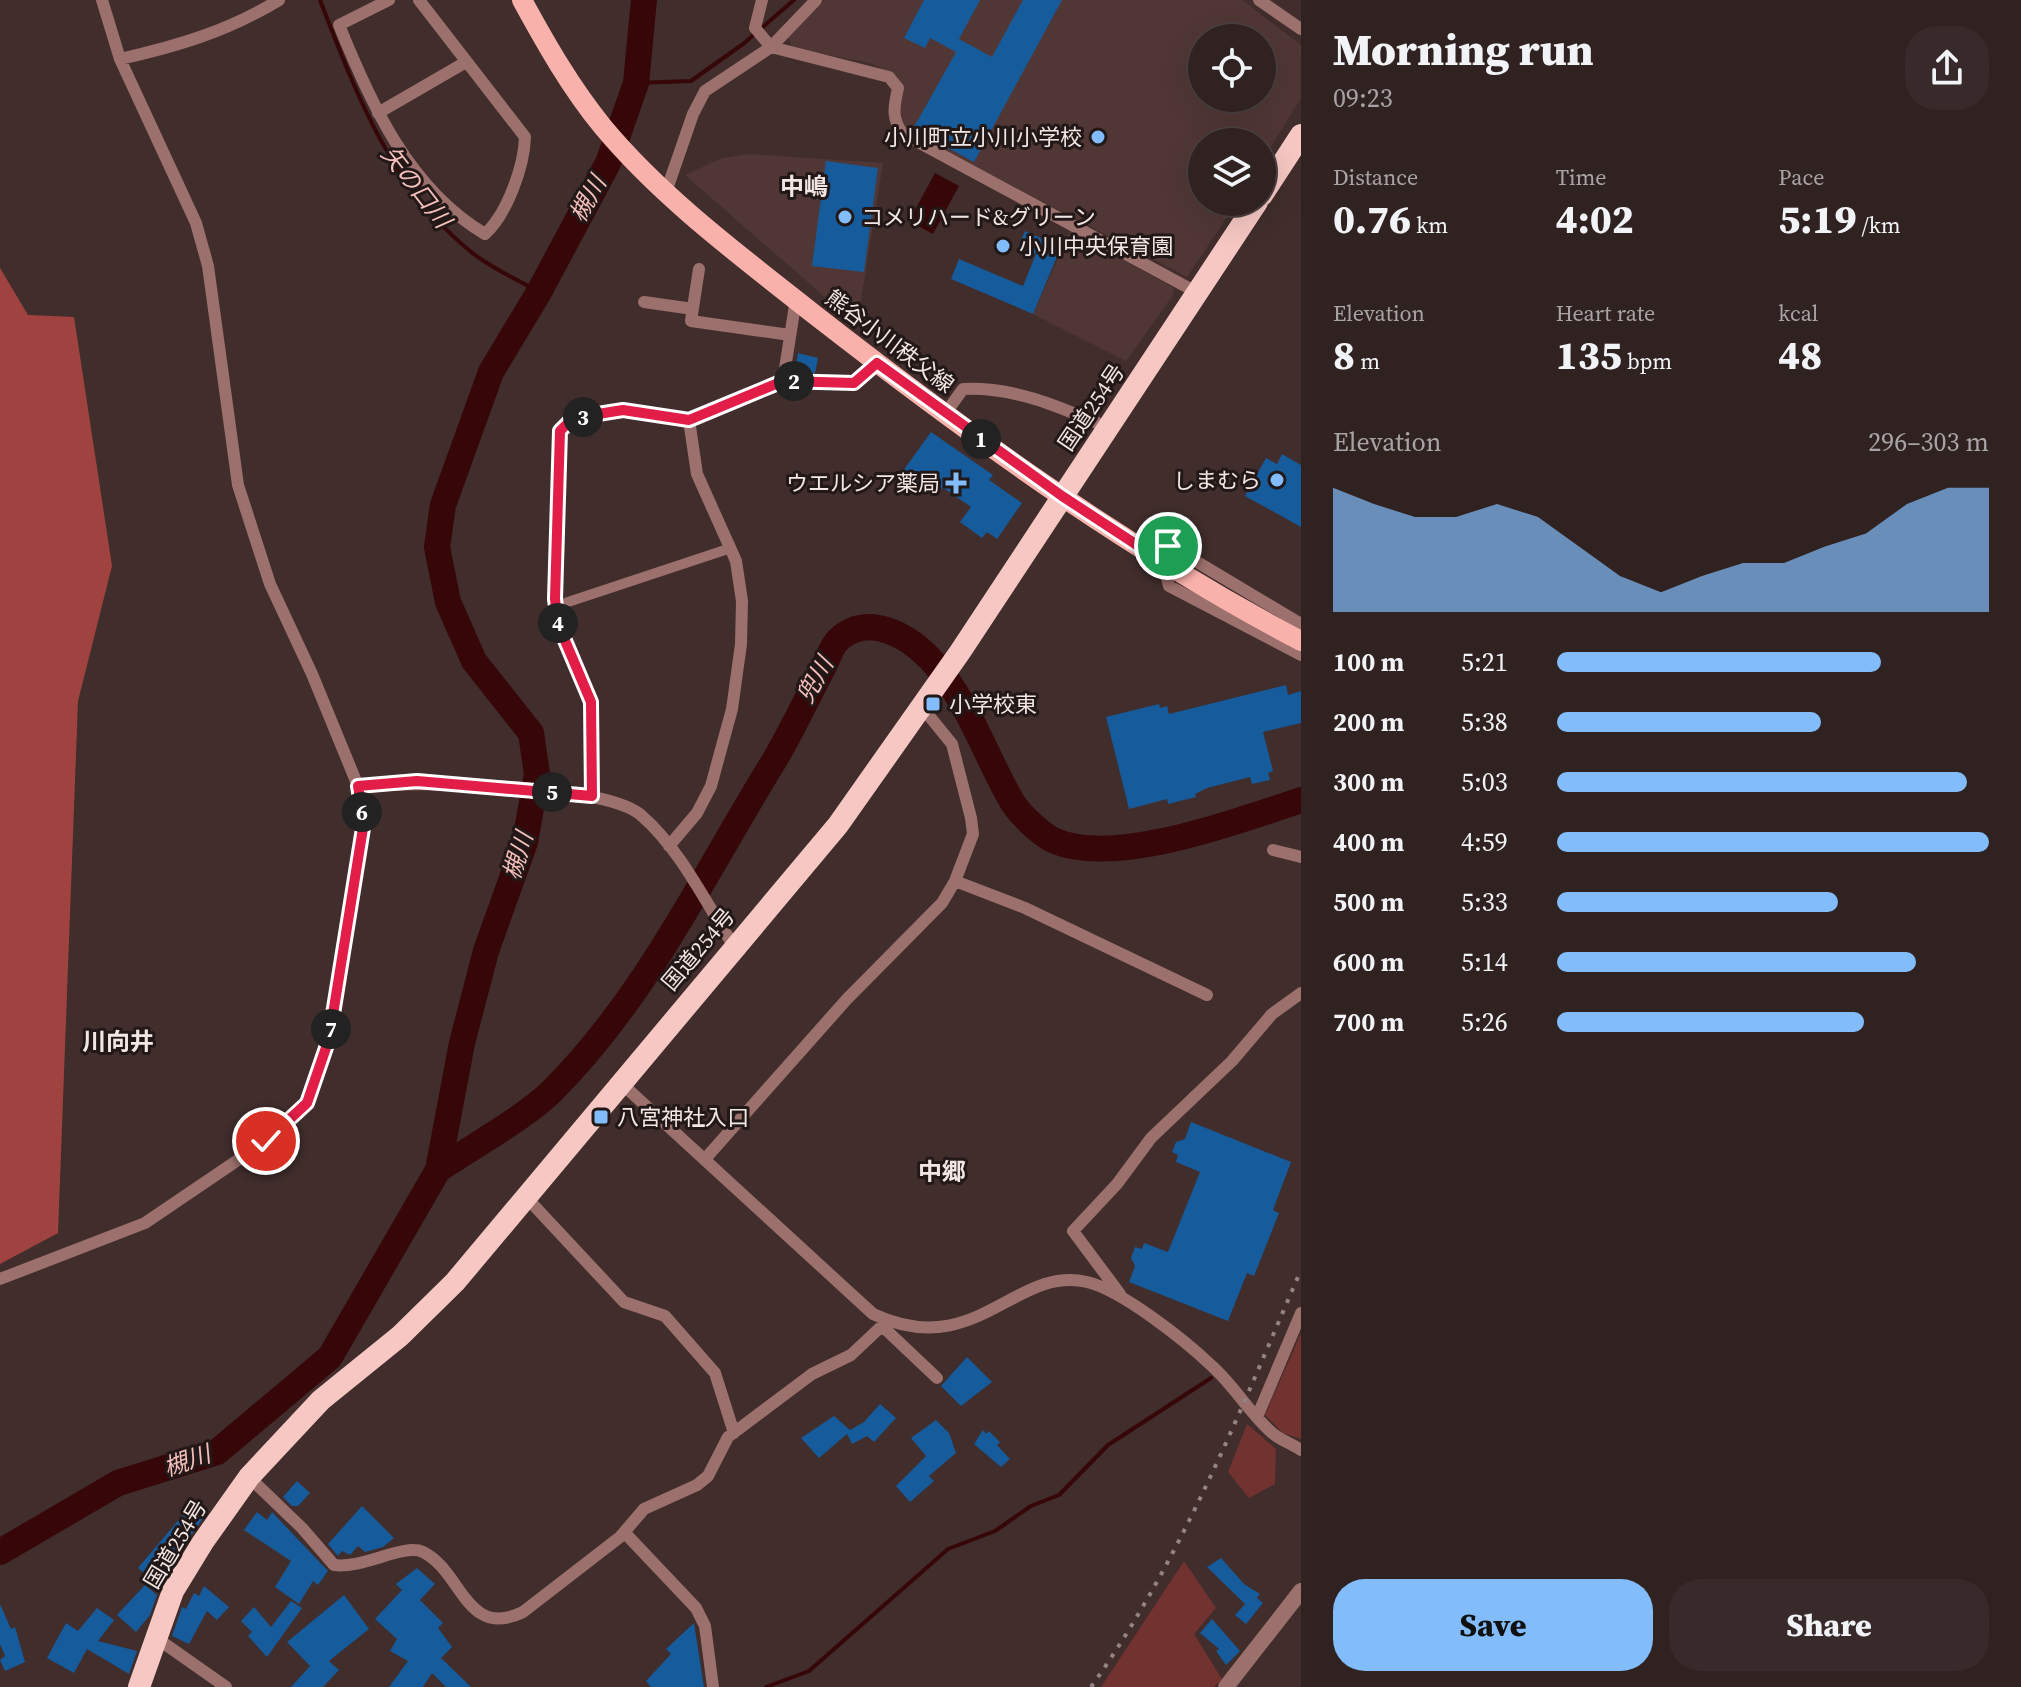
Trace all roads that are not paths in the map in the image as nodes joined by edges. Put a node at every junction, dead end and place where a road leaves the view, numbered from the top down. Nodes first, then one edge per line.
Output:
1 (102, 0) edge
2 (279, 0) edge
3 (389, 0) edge
4 (419, 0) edge
5 (522, 0) edge
6 (762, 0) edge
7 (816, 0) edge
8 (1259, 0) edge
9 (1301, 29) edge
10 (771, 47) junction
11 (120, 59) junction
12 (466, 62) junction
13 (378, 113) junction
14 (1301, 135) edge
15 (1276, 173) edge
16 (660, 186) junction
17 (1248, 216) edge
18 (699, 269) dead end
19 (1198, 293) junction
20 (796, 299) junction
21 (644, 302) dead end
22 (693, 309) junction
23 (790, 335) junction
24 (877, 363) junction
25 (783, 381) junction
26 (945, 414) junction
27 (689, 420) junction
28 (1109, 428) junction
29 (1062, 496) junction
30 (1140, 547) junction
31 (731, 548) junction
32 (1163, 562) junction
33 (556, 606) junction
34 (1301, 624) edge
35 (1301, 641) edge
36 (1301, 655) edge
37 (923, 704) junction
38 (358, 786) junction
39 (589, 796) junction
40 (672, 850) junction
41 (1273, 850) dead end
42 (1301, 857) edge
43 (955, 881) junction
44 (734, 946) junction
45 (1301, 993) edge
46 (1207, 995) dead end
47 (621, 1083) junction
48 (705, 1159) junction
49 (526, 1197) junction
50 (0, 1279) edge
51 (1122, 1297) junction
52 (1301, 1313) edge
53 (885, 1323) junction
54 (937, 1378) dead end
55 (1257, 1417) junction
56 (734, 1433) junction
57 (1301, 1450) edge
58 (249, 1477) junction
59 (624, 1532) junction
60 (1301, 1591) edge
61 (155, 1637) junction
62 (139, 1687) edge
63 (226, 1687) edge
64 (713, 1687) edge
65 (1226, 1687) edge

1 - 11 street
2 - 11 street
3 - 13 street
4 - 12 street
5 - 16 main road, 熊谷小川秩父線
6 - 10 street
7 - 10 street
8 - 9 street
10 - 16 street
10 - 19 street
11 - 38 street
12 - 13 street
12 - 13 street
14 - 15 highway
16 - 20 main road, 熊谷小川秩父線
17 - 19 highway, 国道254号
18 - 22 street
19 - 28 highway, 国道254号
20 - 23 street
20 - 24 main road, 熊谷小川秩父線
21 - 22 street
22 - 23 street
23 - 25 street
24 - 25 street
24 - 26 main road, 熊谷小川秩父線
25 - 27 street
26 - 28 street
26 - 29 main road, 熊谷小川秩父線
27 - 31 street
27 - 33 street
28 - 29 highway, 国道254号
29 - 30 main road, 熊谷小川秩父線
29 - 37 highway, 国道254号
30 - 32 main road, 熊谷小川秩父線
30 - 34 street
31 - 33 street
31 - 40 street
32 - 35 main road, 熊谷小川秩父線
32 - 36 street
33 - 39 street
37 - 43 street
37 - 44 highway, 国道254号
38 - 39 street
38 - 50 street
39 - 40 street
40 - 44 street
41 - 42 street
43 - 46 street
43 - 48 street
44 - 47 highway, 国道254号
45 - 51 street
47 - 48 street
47 - 49 highway, 国道254号
48 - 53 street
49 - 56 street
49 - 58 highway, 国道254号
51 - 53 street
51 - 55 street
52 - 55 street
53 - 54 street
53 - 56 street
55 - 57 street
56 - 59 street
58 - 59 street
58 - 61 highway, 国道254号
59 - 64 street
60 - 65 street
61 - 62 highway, 国道254号
61 - 63 street

